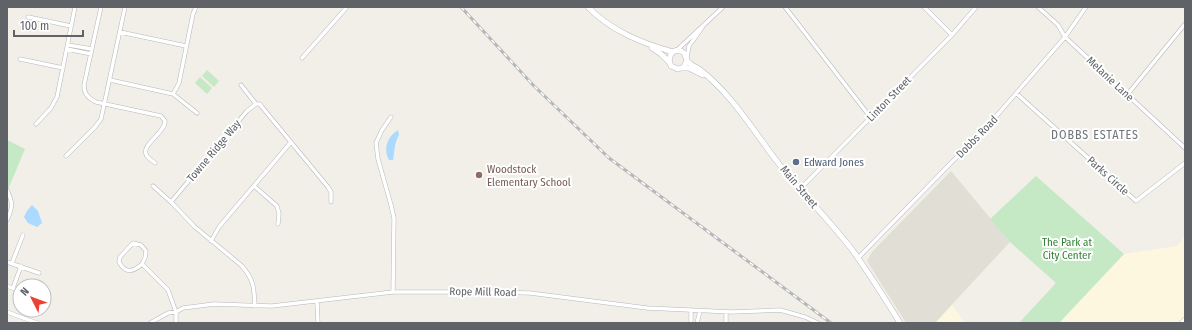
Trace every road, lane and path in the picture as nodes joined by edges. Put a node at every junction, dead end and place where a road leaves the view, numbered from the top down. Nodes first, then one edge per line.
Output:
1 (75, 7) edge
2 (101, 7) edge
3 (125, 7) edge
4 (196, 7) edge
5 (347, 7) edge
6 (588, 7) edge
7 (723, 7) edge
8 (785, 7) edge
9 (924, 7) edge
10 (976, 7) edge
11 (1038, 7) edge
12 (1086, 7) edge
13 (28, 17) dead end
14 (707, 22) junction
15 (1185, 24) edge
16 (72, 26) junction
17 (120, 32) junction
18 (952, 35) junction
19 (1065, 38) junction
20 (646, 44) junction
21 (68, 45) junction
22 (186, 46) junction
23 (67, 49) junction
24 (92, 49) junction
25 (675, 51) junction
26 (91, 54) junction
27 (20, 58) dead end
28 (302, 58) dead end
29 (687, 58) junction
30 (669, 62) junction
31 (63, 68) junction
32 (680, 69) junction
33 (110, 80) junction
34 (710, 80) junction
35 (240, 85) dead end
36 (173, 94) junction
37 (1016, 94) junction
38 (1127, 95) junction
39 (105, 104) junction
40 (256, 104) junction
41 (197, 113) dead end
42 (392, 117) dead end
43 (871, 118) junction
44 (36, 124) dead end
45 (291, 142) junction
46 (1185, 148) edge
47 (66, 156) dead end
48 (156, 163) dead end
49 (1185, 163) edge
50 (153, 186) dead end
51 (254, 186) junction
52 (800, 189) junction
53 (7, 190) edge
54 (171, 202) junction
55 (331, 202) dead end
56 (7, 220) edge
57 (278, 224) dead end
58 (23, 235) dead end
59 (211, 240) junction
60 (858, 258) junction
61 (7, 262) edge
62 (12, 263) junction
63 (142, 264) junction
64 (21, 266) junction
65 (39, 273) dead end
66 (17, 278) edge
67 (393, 292) junction
68 (317, 302) junction
69 (255, 306) junction
70 (691, 310) junction
71 (700, 311) junction
72 (7, 312) edge
73 (176, 312) junction
74 (726, 312) junction
75 (1185, 320) edge
76 (37, 323) edge
77 (150, 323) edge
78 (176, 323) edge
79 (318, 323) edge
80 (691, 323) edge
81 (697, 323) edge
82 (726, 323) edge
83 (816, 323) edge
84 (900, 323) edge
85 (1182, 323) edge

1 - 16 street
2 - 24 street
3 - 17 street
4 - 22 street
5 - 28 street
6 - 20 main road, Main Street
7 - 14 street
8 - 43 street
9 - 18 street
10 - 18 street, Linton Street
11 - 19 street, Melanie Lane
12 - 19 street, Dobbs Road
13 - 16 street
14 - 25 street
14 - 29 street
15 - 38 street
16 - 21 street
17 - 22 street
17 - 33 street
18 - 43 street, Linton Street
19 - 37 street, Dobbs Road
19 - 38 street, Melanie Lane
20 - 25 main road, Main Street
20 - 30 main road, Main Street
21 - 23 street
21 - 24 street
22 - 36 street
23 - 26 street
23 - 31 street
24 - 26 street
25 - 29 main road, Main Street
25 - 30 main road
26 - 39 street
27 - 31 street
29 - 32 main road
29 - 34 main road, Main Street
30 - 32 main road, Main Street
31 - 44 street
32 - 34 main road, Main Street
33 - 36 street
33 - 39 street
34 - 52 main road, Main Street
35 - 40 street
36 - 41 street
37 - 49 street, Parks Circle
37 - 60 street, Dobbs Road
38 - 46 street, Melanie Lane
39 - 47 street
39 - 48 street
40 - 45 street
40 - 54 street, Towne Ridge Way
42 - 67 street
43 - 52 street, Linton Street
45 - 51 street
45 - 55 street
50 - 54 street
51 - 57 street
51 - 59 street
52 - 60 main road, Main Street
53 - 56 street
54 - 59 street
58 - 62 street
59 - 69 street
60 - 84 main road, Main Street
61 - 62 street
62 - 64 street
63 - 63 street
63 - 73 street
64 - 65 street
64 - 66 street
67 - 68 street, Rope Mill Road
67 - 70 street, Rope Mill Road
68 - 69 street, Rope Mill Road
68 - 79 street
69 - 73 street, Rope Mill Road
70 - 71 street, Rope Mill Road
70 - 80 street
71 - 74 street, Rope Mill Road
71 - 81 street
72 - 76 street
73 - 77 street, Rope Mill Road
73 - 78 street
74 - 82 street
74 - 83 street, Rope Mill Road
75 - 85 main road

